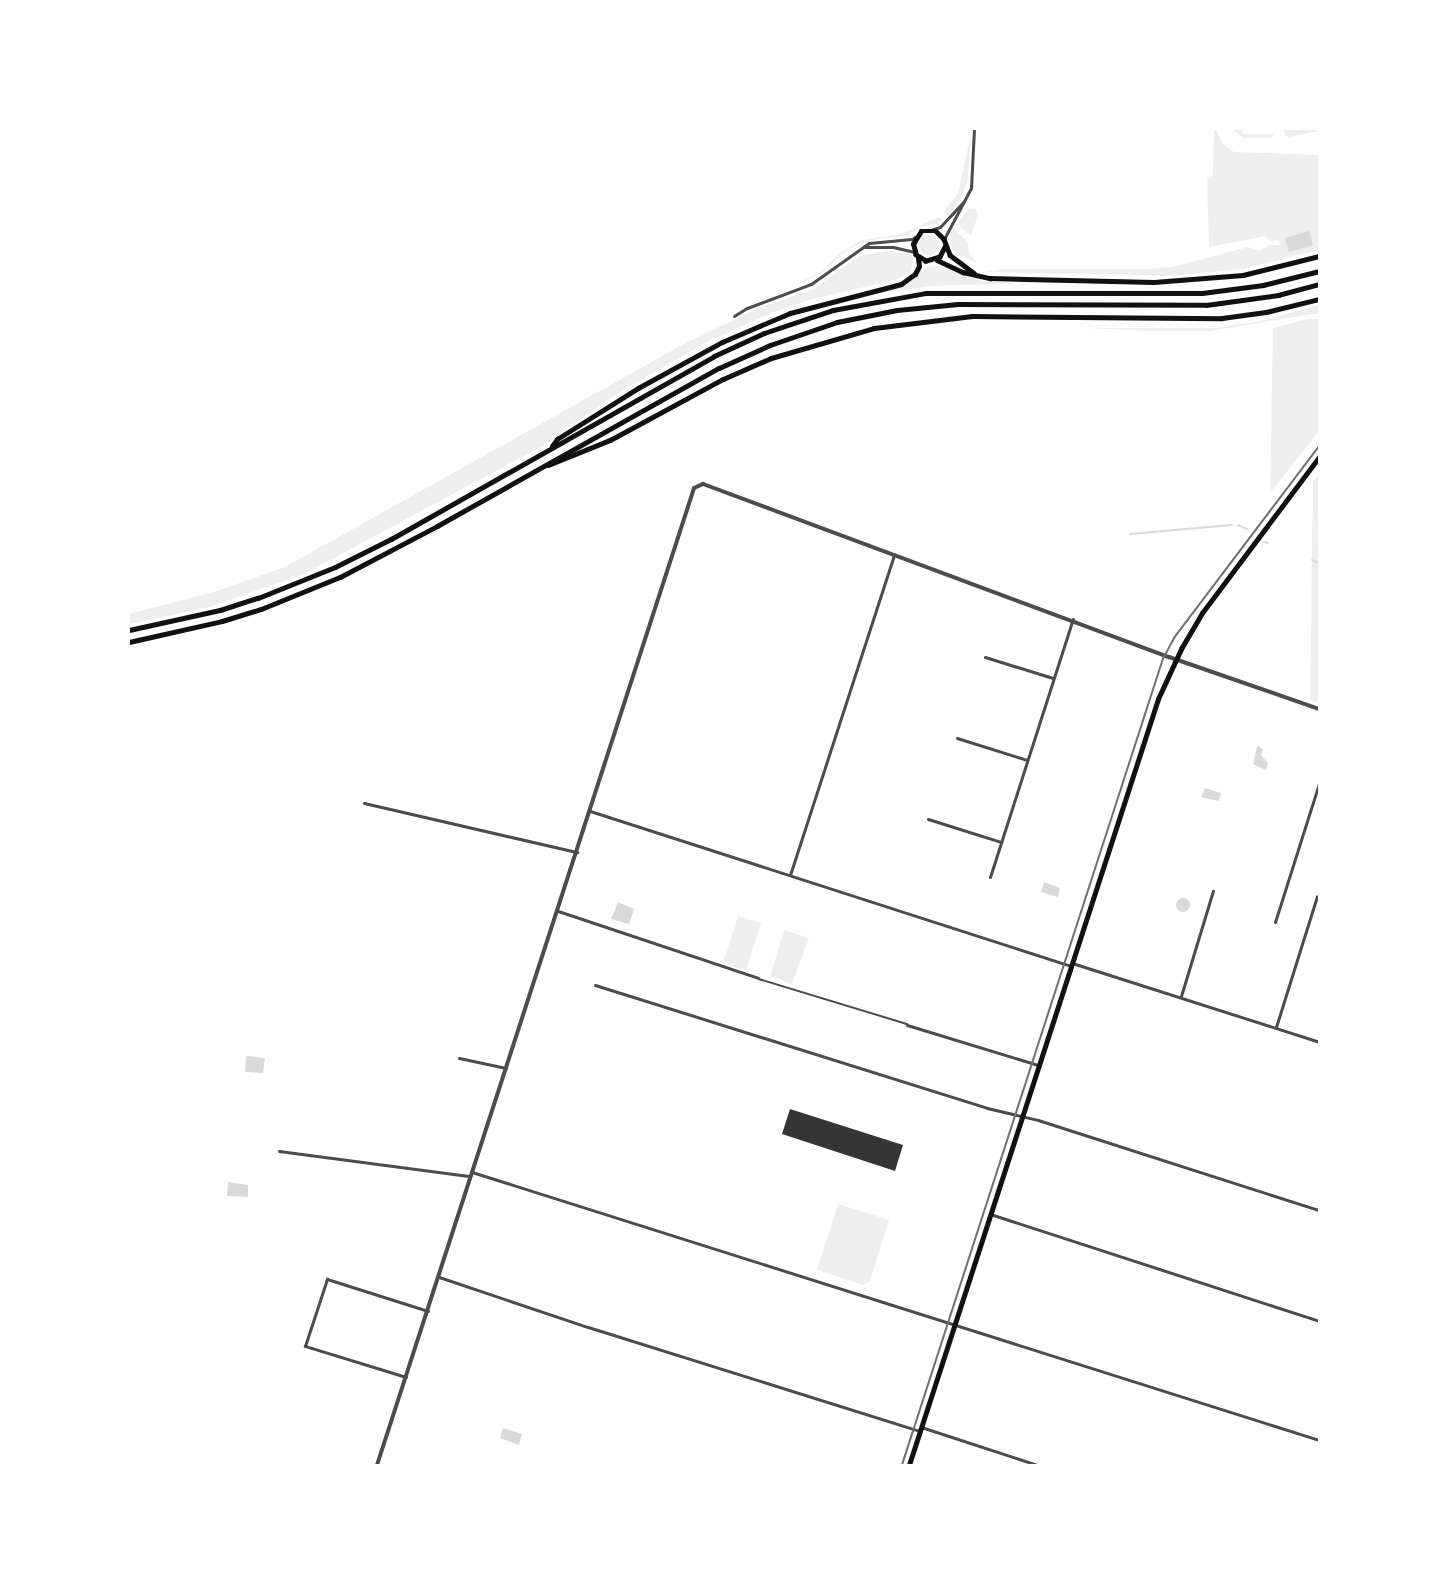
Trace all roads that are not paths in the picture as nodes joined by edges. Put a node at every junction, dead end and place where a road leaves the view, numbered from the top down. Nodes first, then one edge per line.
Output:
1 (974, 129) edge
2 (969, 193) junction
3 (932, 230) junction
4 (915, 237) junction
5 (944, 239) junction
6 (865, 247) junction
7 (945, 247) junction
8 (914, 252) junction
9 (1319, 256) edge
10 (918, 258) junction
11 (937, 260) junction
12 (1319, 271) edge
13 (976, 275) junction
14 (1319, 284) edge
15 (1319, 299) edge
16 (734, 316) dead end
17 (550, 450) junction
18 (1319, 457) edge
19 (544, 466) junction
20 (894, 554) junction
21 (1073, 619) junction
22 (129, 630) edge
23 (129, 642) edge
24 (985, 657) dead end
25 (1176, 659) junction
26 (1053, 678) junction
27 (1319, 709) edge
28 (957, 738) dead end
29 (1027, 760) junction
30 (1319, 783) edge
31 (364, 803) dead end
32 (590, 811) junction
33 (928, 819) dead end
34 (1001, 842) junction
35 (577, 852) junction
36 (790, 875) junction
37 (990, 877) dead end
38 (1213, 891) dead end
39 (1317, 896) dead end
40 (558, 911) junction
41 (1275, 922) dead end
42 (1071, 964) junction
43 (758, 978) joint
44 (595, 985) dead end
45 (1181, 996) junction
46 (907, 1025) joint
47 (1276, 1027) junction
48 (1319, 1042) edge
49 (459, 1058) dead end
50 (1038, 1065) junction
51 (506, 1068) junction
52 (1022, 1116) junction
53 (279, 1151) dead end
54 (472, 1174) junction
55 (1319, 1210) edge
56 (990, 1214) junction
57 (439, 1277) junction
58 (428, 1311) junction
59 (1319, 1321) edge
60 (956, 1324) junction
61 (406, 1377) junction
62 (921, 1429) junction
63 (1319, 1440) edge
64 (377, 1465) edge
65 (909, 1465) edge
66 (1037, 1465) edge

1 - 2 street
2 - 3 street
2 - 5 street
3 - 4 main road
3 - 5 main road
4 - 6 street
4 - 8 main road
5 - 7 main road
6 - 8 street
6 - 16 street
7 - 11 main road
7 - 13 main road
8 - 10 main road
9 - 13 main road
10 - 11 main road
10 - 17 main road
11 - 13 main road
12 - 17 main road
14 - 19 main road
15 - 19 main road
17 - 22 main road
18 - 25 main road
19 - 23 main road
20 - 21 street
20 - 32 street
20 - 36 street
21 - 25 street
21 - 26 street
24 - 26 street
25 - 27 street
25 - 42 main road
26 - 29 street
28 - 29 street
29 - 34 street
30 - 41 street
31 - 35 street
32 - 35 street
32 - 36 street
33 - 34 street
34 - 37 street
35 - 40 street
36 - 42 street
38 - 45 street
39 - 47 street
40 - 43 street
40 - 51 street
42 - 45 street
42 - 50 main road
43 - 46 lane
44 - 52 street
45 - 47 street
46 - 50 street
47 - 48 street
49 - 51 street
50 - 52 main road
51 - 54 street
52 - 55 street
52 - 56 main road
53 - 54 street
54 - 57 street
54 - 60 street
56 - 59 street
56 - 60 main road
57 - 58 street
57 - 62 street
58 - 61 street
58 - 61 street
60 - 62 main road
60 - 63 street
61 - 64 street
62 - 65 main road
62 - 66 street

